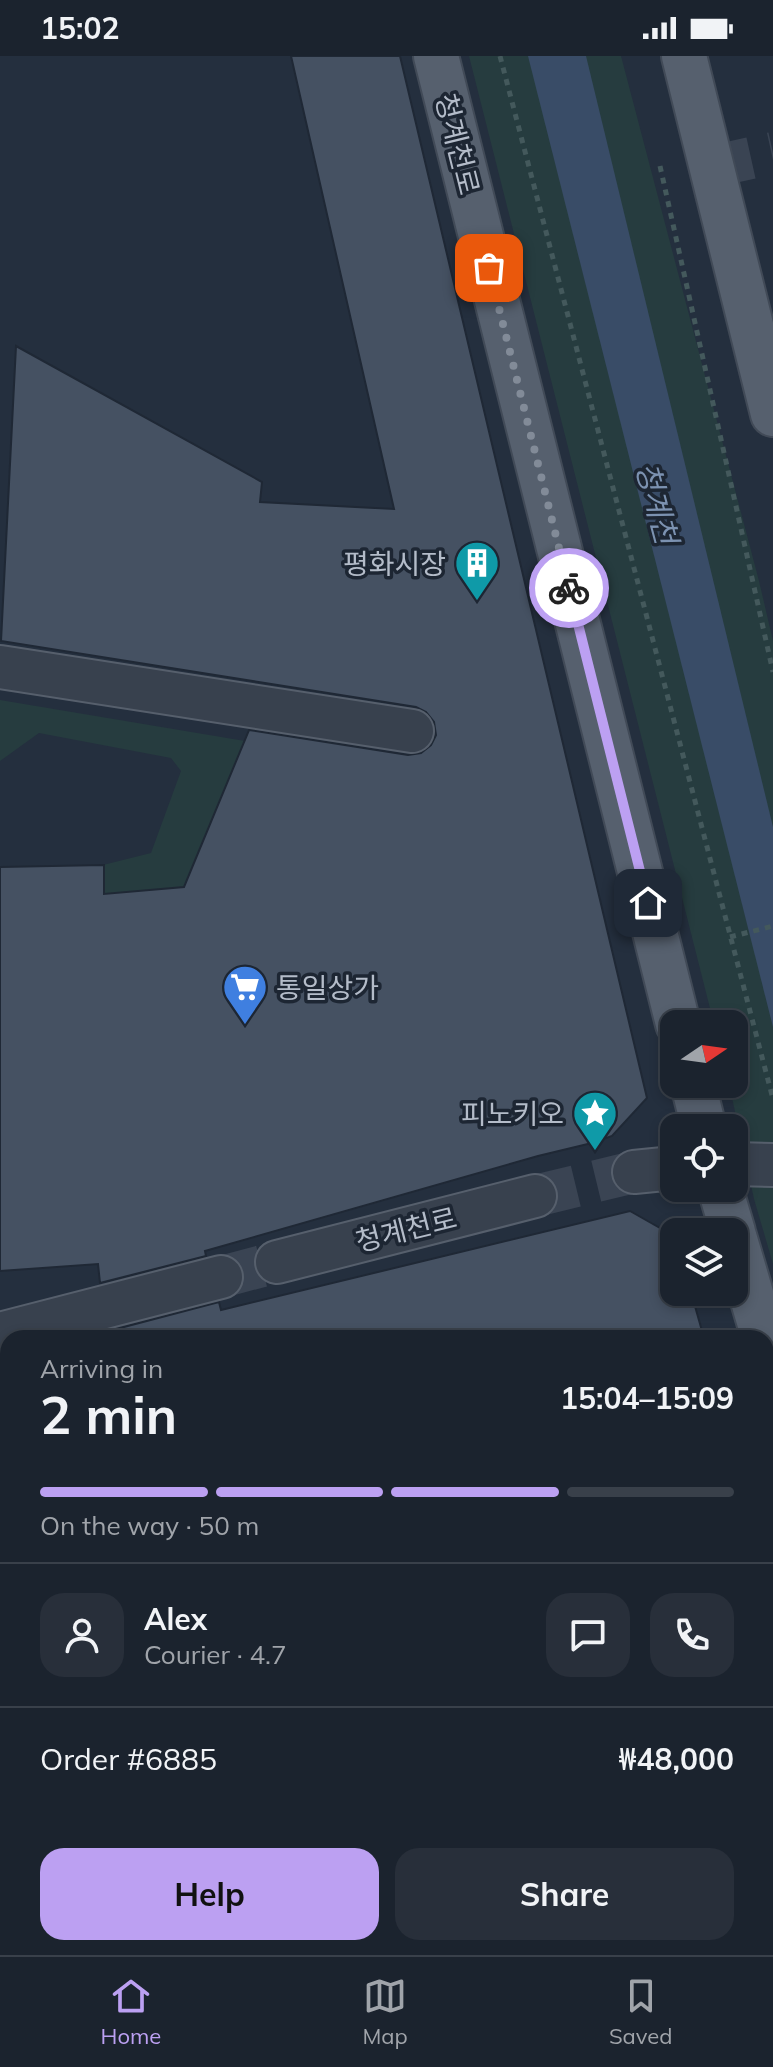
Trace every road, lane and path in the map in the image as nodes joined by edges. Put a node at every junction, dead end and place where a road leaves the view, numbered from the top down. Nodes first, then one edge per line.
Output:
1 (436, 56) edge
2 (500, 56) edge
3 (684, 56) edge
4 (659, 164) dead end
5 (773, 414) edge
6 (0, 667) edge
7 (773, 672) edge
8 (412, 731) dead end
9 (773, 926) edge
10 (730, 937) junction
11 (674, 1010) edge
12 (773, 1099) edge
13 (535, 1196) tunnel mouth
14 (277, 1262) tunnel mouth
15 (221, 1277) tunnel mouth
16 (748, 1284) edge
17 (16, 1330) edge
18 (762, 1330) edge

1 - 11 main road, 청계천로
2 - 10 path
3 - 5 main road
4 - 7 path
6 - 8 street
9 - 10 path
10 - 12 path
13 - 14 street, 청계천로
15 - 17 street
16 - 18 main road

